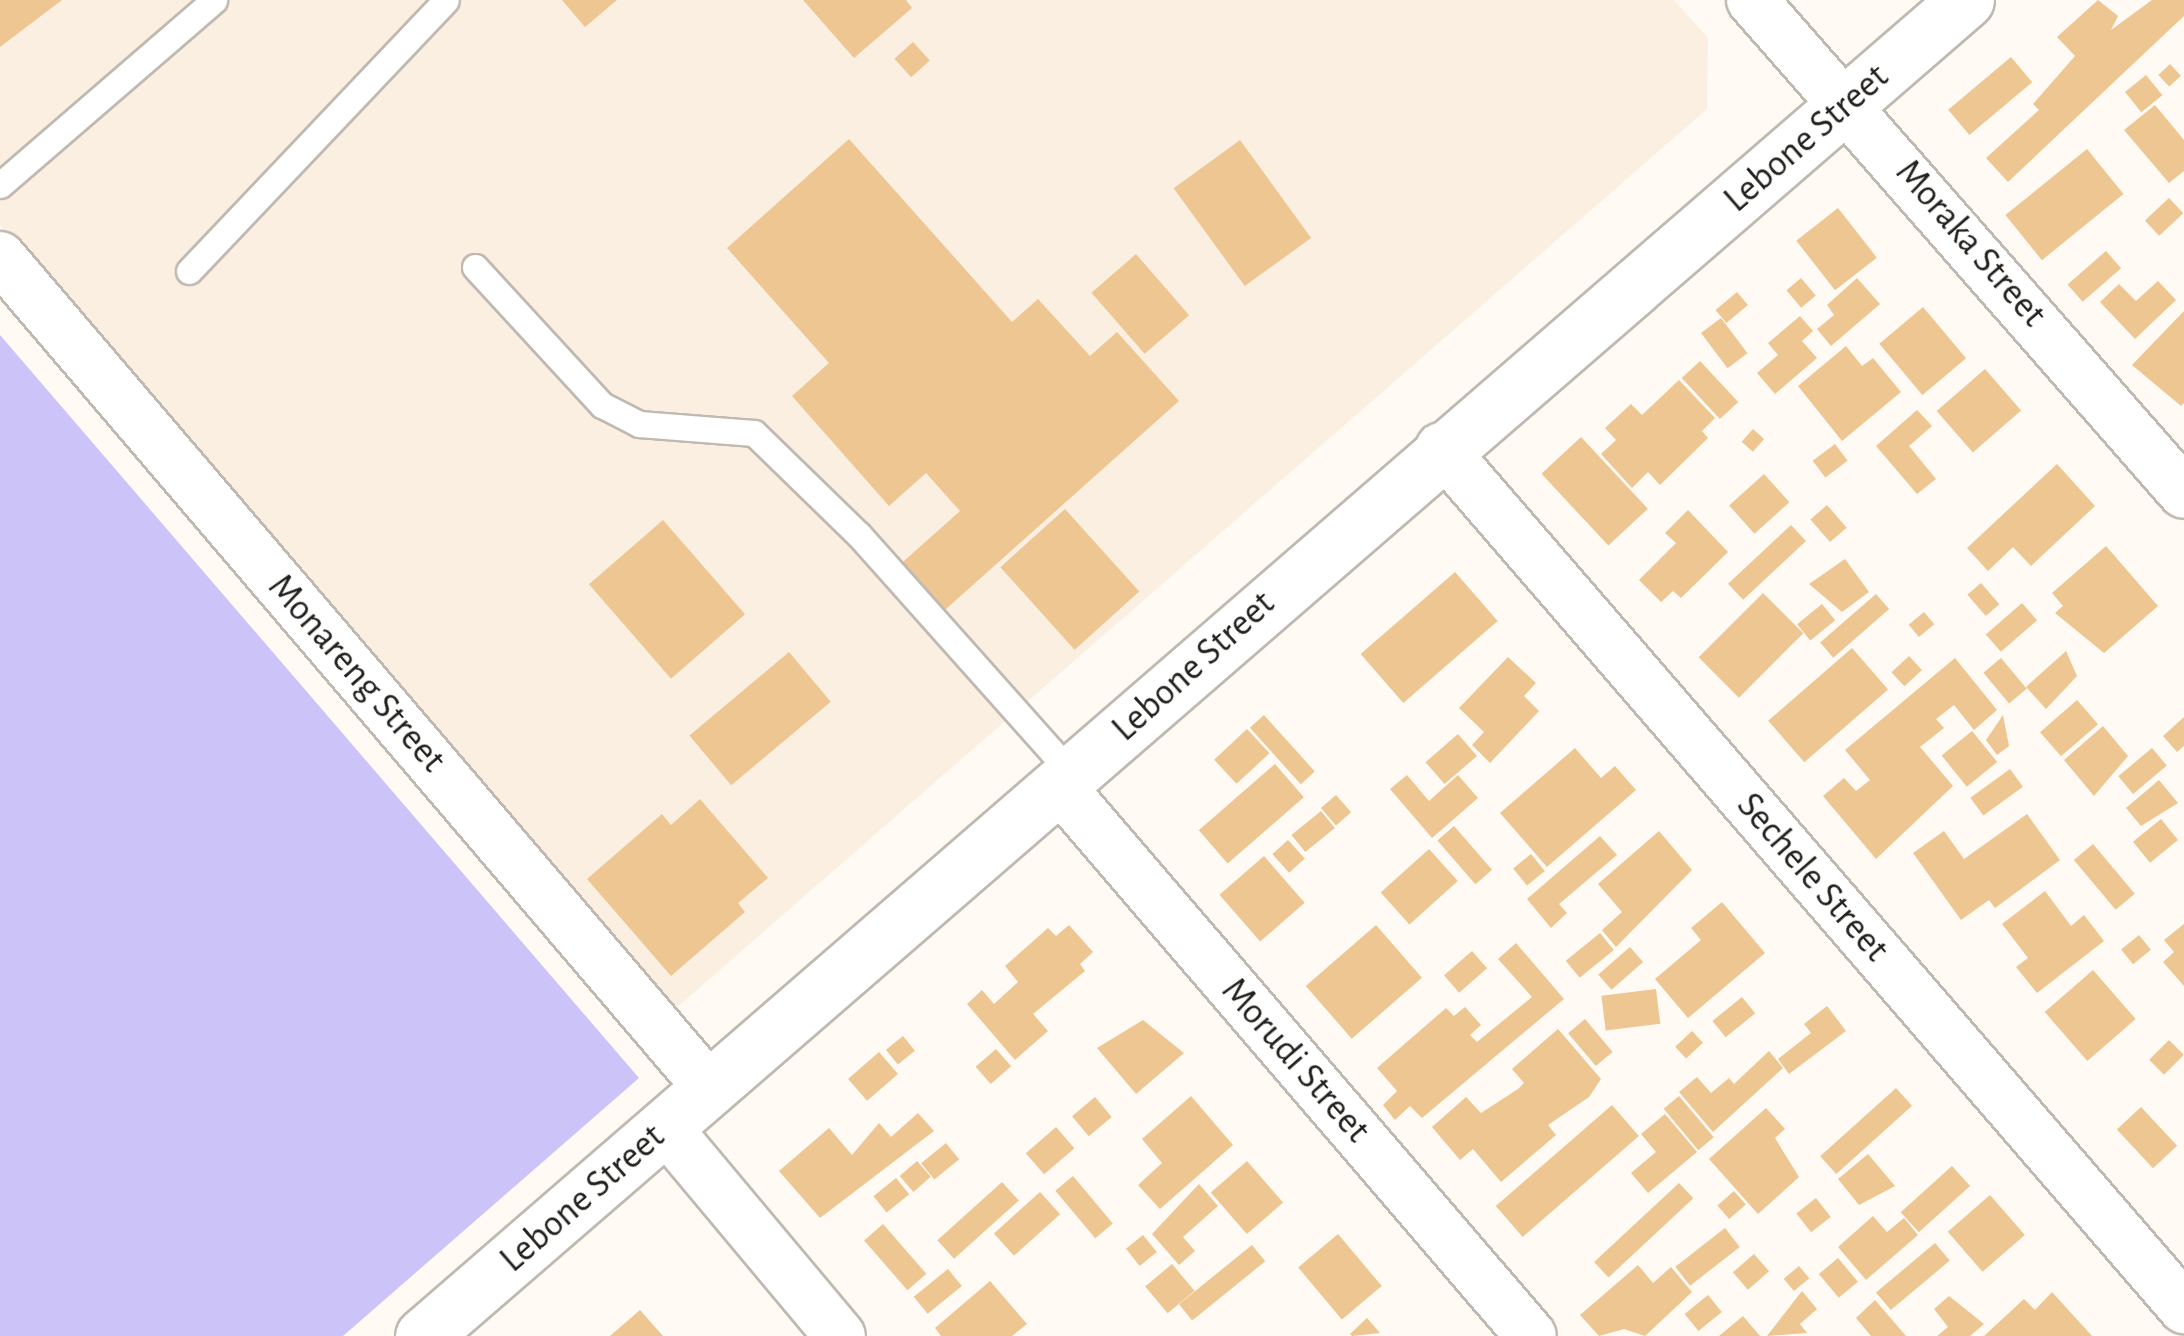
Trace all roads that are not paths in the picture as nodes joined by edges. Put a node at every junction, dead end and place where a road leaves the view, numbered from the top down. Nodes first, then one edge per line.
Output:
1 (214, 0) edge
2 (446, 0) edge
3 (1752, 0) edge
4 (1966, 0) edge
5 (1850, 104) junction
6 (0, 185) edge
7 (0, 258) edge
8 (475, 267) dead end
9 (189, 271) dead end
10 (1441, 448) junction
11 (2184, 492) edge
12 (1067, 781) junction
13 (711, 1090) junction
14 (666, 1128) junction
15 (2184, 1308) edge
16 (423, 1336) edge
17 (840, 1336) edge
18 (1530, 1336) edge

1 - 6 lane
2 - 9 lane
3 - 5 street, Moraka Street
4 - 5 street, Lebone Street
5 - 10 street, Lebone Street
5 - 11 street, Moraka Street
7 - 13 street, Monareng Street
8 - 12 lane
10 - 12 street, Lebone Street
10 - 15 street, Sechele Street
12 - 13 street, Lebone Street
12 - 18 street, Morudi Street
13 - 14 street, Lebone Street
14 - 16 street, Lebone Street
14 - 17 street

